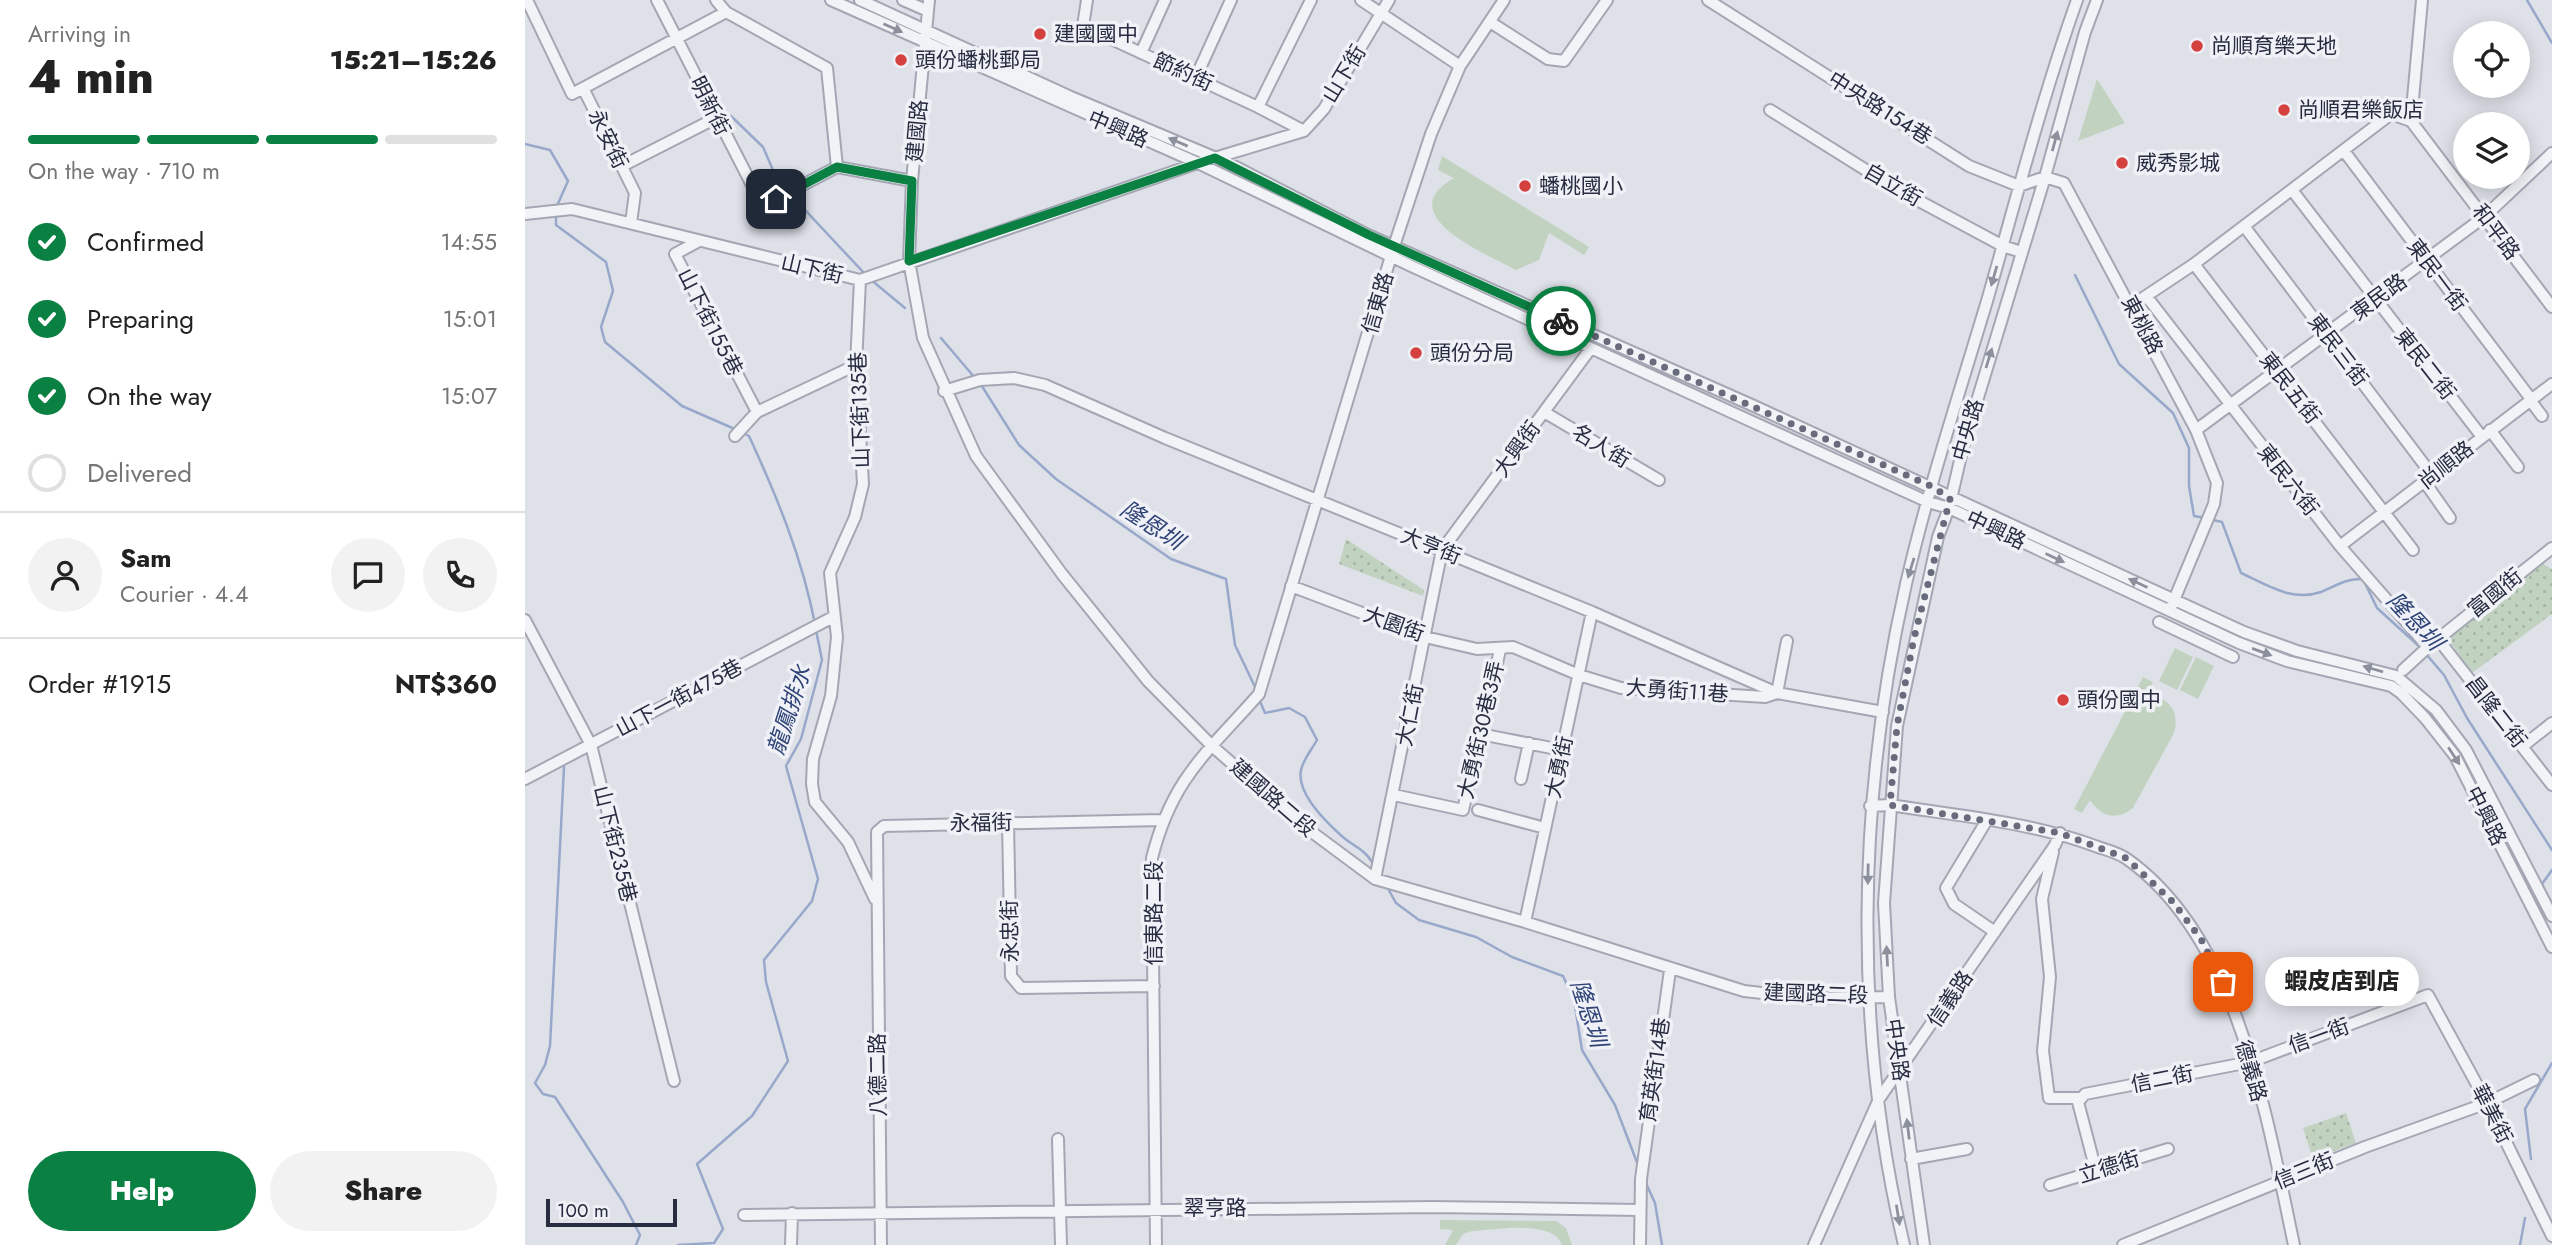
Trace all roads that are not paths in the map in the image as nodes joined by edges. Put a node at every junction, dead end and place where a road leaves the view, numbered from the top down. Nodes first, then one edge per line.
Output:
1 (527, 0) edge
2 (657, 0) edge
3 (716, 0) edge
4 (831, 0) edge
5 (860, 0) edge
6 (903, 0) edge
7 (1087, 0) edge
8 (1165, 0) edge
9 (1231, 0) edge
10 (1311, 0) edge
11 (1361, 0) edge
12 (1389, 0) edge
13 (1504, 0) edge
14 (1607, 0) edge
15 (1708, 0) edge
16 (2077, 0) edge
17 (2097, 0) edge
18 (2423, 0) edge
19 (929, 5) edge
20 (726, 12) junction
21 (1381, 13) junction
22 (1490, 22) junction
23 (926, 29) junction
24 (676, 39) junction
25 (925, 42) junction
26 (1141, 52) junction
27 (1460, 66) junction
28 (1196, 77) junction
29 (583, 88) junction
30 (1258, 107) junction
31 (1770, 110) dead end
32 (716, 118) junction
33 (2411, 121) junction
34 (1304, 131) junction
35 (2344, 151) junction
36 (2552, 153) edge
37 (1215, 158) junction
38 (1198, 163) junction
39 (622, 166) junction
40 (837, 167) junction
41 (2045, 177) junction
42 (912, 181) junction
43 (2019, 186) junction
44 (2291, 190) junction
45 (525, 214) edge
46 (2484, 217) junction
47 (631, 223) junction
48 (2244, 226) junction
49 (697, 242) junction
50 (2003, 246) junction
51 (1393, 251) junction
52 (2021, 252) junction
53 (909, 261) junction
54 (2427, 261) junction
55 (2194, 264) junction
56 (865, 278) junction
57 (2147, 297) junction
58 (2375, 299) junction
59 (2131, 305) junction
60 (2552, 307) edge
61 (2327, 335) junction
62 (1591, 348) junction
63 (856, 365) junction
64 (2277, 372) junction
65 (2552, 384) edge
66 (944, 391) junction
67 (2531, 399) junction
68 (2229, 406) junction
69 (757, 412) junction
70 (1544, 412) junction
71 (2542, 416) dead end
72 (2196, 430) junction
73 (2486, 434) junction
74 (736, 435) dead end
75 (1829, 441) junction
76 (1824, 452) junction
77 (2518, 467) dead end
78 (2428, 478) junction
79 (1659, 480) dead end
80 (1933, 487) junction
81 (1319, 500) junction
82 (1928, 502) junction
83 (1949, 503) junction
84 (2386, 512) junction
85 (2450, 518) dead end
86 (2340, 546) junction
87 (1442, 550) junction
88 (2413, 550) dead end
89 (2551, 552) edge
90 (1291, 586) junction
91 (2174, 599) junction
92 (2169, 611) junction
93 (1592, 612) junction
94 (829, 619) junction
95 (525, 620) edge
96 (2159, 622) dead end
97 (1425, 637) junction
98 (2438, 639) junction
99 (1787, 641) dead end
100 (2427, 648) junction
101 (1500, 650) junction
102 (2233, 657) dead end
103 (2403, 670) dead end
104 (1579, 675) junction
105 (1777, 693) junction
106 (1883, 712) junction
107 (2552, 723) edge
108 (1480, 734) junction
109 (1529, 743) junction
110 (591, 745) junction
111 (1211, 745) junction
112 (2522, 746) junction
113 (1562, 750) junction
114 (525, 779) edge
115 (1521, 779) dead end
116 (2552, 785) edge
117 (1394, 795) junction
118 (1890, 805) junction
119 (1870, 806) junction
120 (1478, 810) dead end
121 (1161, 820) junction
122 (1987, 820) junction
123 (1008, 822) junction
124 (1545, 828) junction
125 (2060, 833) junction
126 (2055, 845) junction
127 (1375, 879) junction
128 (878, 905) junction
129 (2552, 916) edge
130 (1525, 922) junction
131 (1995, 932) junction
132 (2552, 947) edge
133 (1670, 970) junction
134 (1154, 986) junction
135 (2428, 995) joint
136 (1871, 997) junction
137 (1889, 997) junction
138 (2250, 1062) junction
139 (1901, 1072) junction
140 (2534, 1080) dead end
141 (674, 1081) dead end
142 (1879, 1099) junction
143 (2079, 1100) junction
144 (2487, 1103) junction
145 (1058, 1139) dead end
146 (1967, 1149) dead end
147 (2168, 1149) dead end
148 (1912, 1159) junction
149 (2096, 1171) junction
150 (2280, 1181) junction
151 (2050, 1185) dead end
152 (1155, 1209) junction
153 (1639, 1210) junction
154 (881, 1211) junction
155 (1060, 1212) junction
156 (792, 1213) junction
157 (744, 1214) dead end
158 (2552, 1236) edge
159 (790, 1245) edge
160 (881, 1245) edge
161 (1061, 1245) edge
162 (1156, 1245) edge
163 (1640, 1245) edge
164 (1814, 1245) edge
165 (1904, 1245) edge
166 (1924, 1245) edge
167 (2123, 1245) edge
168 (2294, 1245) edge

1 - 29 street, 永安街
2 - 24 street, 明新街
3 - 20 street
4 -> 25 street, 中興路
5 - 23 street, 中興路
6 - 19 street
7 - 26 street, 節約街
8 - 26 street
9 - 28 street
10 - 30 street
11 - 21 street
12 - 21 street, 山下街
13 - 22 street, 信東路
14 - 22 street
15 - 43 street, 中央路154巷
16 - 43 street, 中央路
41 -> 17 street, 中央路
18 - 33 street
19 - 23 street, 建國路
20 - 24 street
20 - 40 street
21 - 27 street
21 - 34 street, 山下街
22 - 27 street, 信東路
23 - 25 street, 建國路
37 -> 23 street, 中興路
24 - 29 street
24 - 32 street, 明新街
25 - 38 street, 中興路
25 - 42 street, 建國路
26 - 28 street, 節約街
27 - 51 street, 信東路
28 - 30 street, 節約街
29 - 39 street, 永安街
30 - 34 street, 節約街
31 - 50 street, 自立街
32 - 39 street
32 - 40 street, 明新街
33 - 35 street
33 - 46 street, 和平路
34 - 37 street, 山下街
35 - 44 street
35 - 54 street, 東民一街
36 - 46 street, 東民路
37 - 38 street, 山下街
37 - 51 street, 中興路
38 - 51 street, 中興路
38 - 53 street, 山下街
39 - 47 street, 永安街
40 - 42 street
41 - 43 street
41 - 52 street, 中央路
41 - 59 street, 東桃路
42 - 53 street, 建國路
43 - 50 street, 中央路
44 - 48 street
44 - 58 street, 東民二街
45 - 47 street, 山下街
46 - 54 street, 東民路
46 - 60 street, 和平路
47 - 49 street, 山下街
48 - 55 street
48 - 61 street, 東民三街
49 - 56 street, 山下街
49 - 69 street, 山下街155巷
50 - 52 street, 自立街
50 -> 80 street, 中央路
51 - 62 street, 中興路
51 - 75 street, 中興路
51 - 81 street, 信東路
83 -> 52 street, 中央路
53 - 56 street, 山下街
53 - 66 street, 建國路二段
54 - 58 street, 東民路
54 - 67 street, 東民一街
55 - 57 street
55 - 64 street, 東民五街
56 - 63 street, 山下街135巷
57 - 59 street
57 - 68 street, 東民六街
58 - 61 street, 東民路
58 - 73 street, 東民二街
59 - 72 street, 東桃路
61 - 64 street, 東民路
61 - 78 street, 東民三街
62 - 70 street, 大興街
62 - 76 street, 中興路
63 - 69 street
63 - 94 street, 山下街135巷
64 - 68 street, 東民路
64 - 84 street, 東民五街
65 - 67 street, 尚順路
66 - 81 street, 大亨街
66 - 111 street, 建國路二段
67 - 71 street, 東民一街
67 - 73 street, 尚順路
68 - 72 street, 東民路
68 - 86 street, 東民六街
69 - 74 street
70 - 79 street, 名人街
70 - 87 street, 大興街
72 - 91 street, 東桃路
73 - 77 street, 東民二街
73 - 78 street, 尚順路
75 - 76 street
75 - 80 street, 中興路
76 - 82 street, 中興路
78 - 84 street, 尚順路
78 - 85 street, 東民三街
80 - 82 street, 中央路
80 - 83 street, 中興路
81 - 87 street, 大亨街
81 - 90 street, 信東路二段
82 - 83 street, 中興路
82 -> 106 street, 中央路
91 -> 83 street, 中興路
83 -> 92 street, 中興路
83 - 118 street, 中央路
84 - 86 street, 尚順路
84 - 88 street, 東民五街
86 - 100 street, 東民六街
87 - 93 street, 大亨街
87 - 97 street, 大仁街
89 - 98 street, 富國街
90 - 97 street, 大園街
90 - 111 street, 信東路二段
91 - 92 street
129 -> 91 street, 中興路
92 -> 132 street, 中興路
93 - 104 street, 大勇街
93 - 105 street, 大亨街
94 - 110 street, 山下一街475巷
94 - 128 street, 山下街135巷
95 - 110 street, 山下街235巷
96 - 102 street
97 - 101 street, 大園街
97 - 117 street, 大仁街
98 - 100 street
98 - 112 street, 昌隆二街
99 - 105 street
100 - 103 street
101 - 104 street, 大園街
101 - 108 street, 大勇街30巷3弄
104 - 105 street, 大勇街11巷
104 - 113 street, 大勇街
105 - 106 street, 大亨街
106 - 119 street, 中央路
107 - 112 street
108 - 109 street
108 - 117 street, 大勇街30巷3弄
109 - 113 street
109 - 115 street
110 - 114 street, 山下一街475巷
110 - 141 street, 山下街235巷
111 - 121 street, 信東路二段
111 - 127 street, 建國路二段
112 - 116 street, 昌隆二街
113 - 124 street, 大勇街
117 - 127 street, 大仁街
118 - 119 street, 德義路
118 - 122 street, 德義路
137 -> 118 street, 中央路
119 -> 136 street, 中央路
120 - 124 street
121 - 123 street, 永福街
121 - 134 street, 信東路二段
122 - 125 street, 德義路
122 - 131 street
123 - 128 street, 永福街
123 - 134 street, 永忠街
124 - 130 street, 大勇街
125 - 126 street, 信義路
125 - 138 street, 德義路
126 - 131 street, 信義路
126 - 143 street, 信二街
127 - 130 street, 建國路二段
128 - 154 street, 八德二路
130 - 133 street, 建國路二段
131 - 139 street, 信義路
133 - 136 street, 建國路二段
133 - 153 street, 育英街14巷
134 - 152 street, 信東路二段
135 - 138 street, 信一街
135 - 144 street, 華美街
136 - 137 street, 建國路二段
136 - 142 street, 中央路
137 - 139 street, 中央路
138 - 143 street, 信二街
138 - 150 street, 德義路
139 - 142 street, 信義路
148 -> 139 street, 中央路
140 - 144 street, 信三街
142 - 164 street, 信義路
142 -> 165 street, 中央路
143 - 149 street
144 - 150 street, 信三街
144 - 158 street, 華美街
145 - 155 street
146 - 148 street
147 - 149 street, 立德街
148 - 166 street, 中央路
149 - 151 street, 立德街
150 - 167 street, 信三街
150 - 168 street, 德義路
152 - 153 street, 翠亨路
152 - 155 street, 翠亨路
152 - 162 street, 信東路二段
153 - 163 street, 育英街14巷
154 - 155 street, 翠亨路
154 - 156 street, 翠亨路
154 - 160 street, 八德二路
155 - 161 street
156 - 157 street, 翠亨路
156 - 159 street

